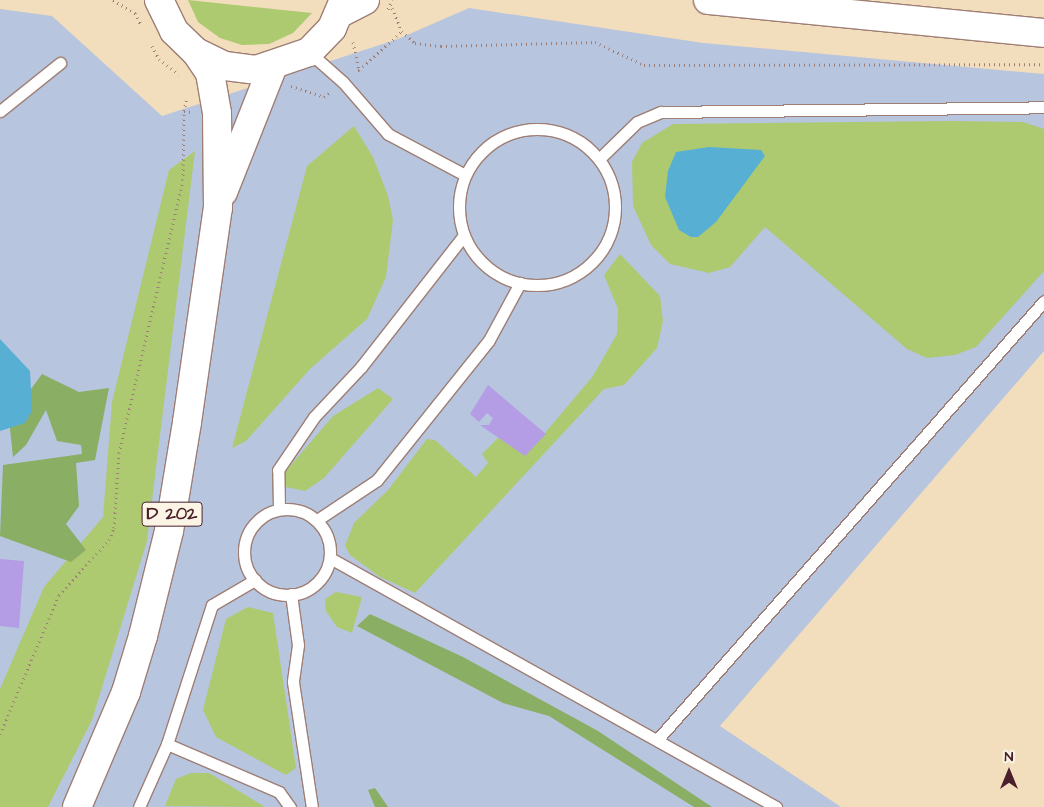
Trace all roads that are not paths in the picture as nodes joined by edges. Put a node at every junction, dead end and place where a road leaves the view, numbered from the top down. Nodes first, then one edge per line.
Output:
1 (365, 0) edge
2 (708, 0) edge
3 (158, 1) edge
4 (774, 3) edge
5 (342, 7) edge
6 (1044, 33) edge
7 (196, 52) junction
8 (309, 52) junction
9 (60, 63) dead end
10 (272, 68) junction
11 (1044, 107) edge
12 (0, 111) edge
13 (599, 159) junction
14 (465, 175) junction
15 (218, 208) junction
16 (464, 235) junction
17 (520, 283) junction
18 (1044, 301) edge
19 (278, 509) junction
20 (317, 520) junction
21 (330, 558) junction
22 (254, 580) junction
23 (291, 594) junction
24 (657, 740) junction
25 (167, 744) junction
26 (77, 807) edge
27 (139, 807) edge
28 (290, 807) edge
29 (312, 807) edge
30 (776, 807) edge

1 - 5 main road
2 - 4 main road
3 - 7 main road
4 - 6 main road
5 - 8 main road
7 - 10 main road
7 - 15 main road, D 202
8 - 10 main road
8 - 14 lane
9 - 12 lane
10 - 15 main road, D 202
11 - 13 lane
13 - 14 lane
13 - 17 lane
14 - 16 lane
15 - 26 main road, D 202
16 - 17 lane
16 - 19 lane
17 - 20 lane
18 - 24 lane
19 - 20 lane
19 - 22 lane
20 - 21 lane
21 - 23 lane
21 - 24 lane
22 - 23 lane
22 - 25 lane
23 - 29 lane
24 - 30 lane
25 - 27 lane
25 - 28 lane

